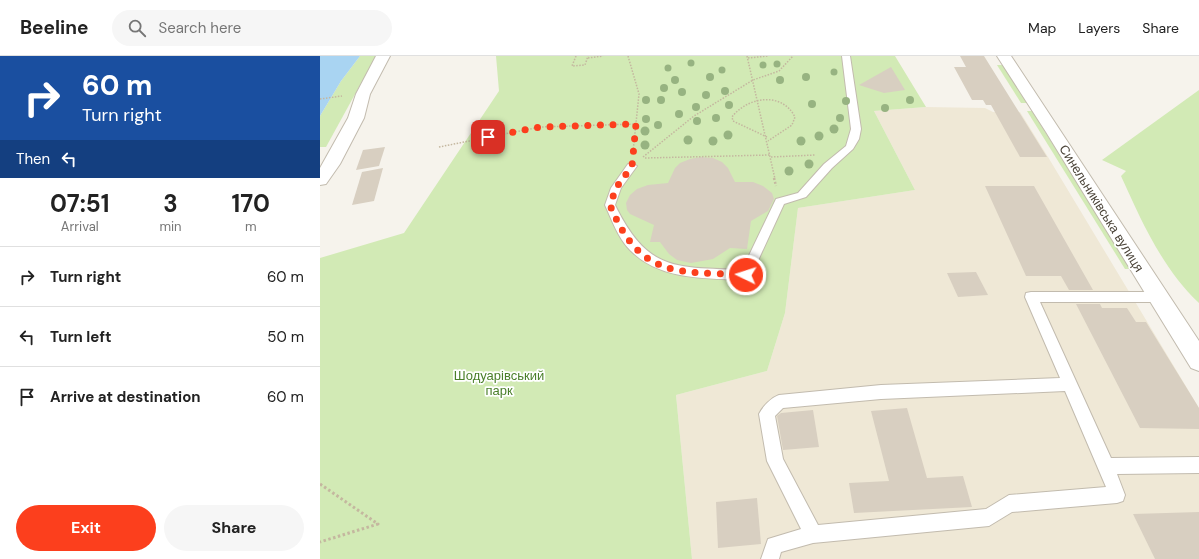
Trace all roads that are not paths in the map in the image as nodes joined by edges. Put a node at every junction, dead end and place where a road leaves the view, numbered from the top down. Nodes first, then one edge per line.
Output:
1 (383, 56) edge
2 (846, 56) edge
3 (1004, 56) edge
4 (632, 166) road end
5 (320, 180) edge
6 (1158, 297) junction
7 (1199, 361) edge
8 (1070, 384) junction
9 (1199, 465) edge
10 (1106, 466) junction
11 (813, 534) junction
12 (770, 559) edge

1 - 5 street
2 - 4 lane
3 - 6 street, Синельниківська вулиця
6 - 7 street, Синельниківська вулиця
6 - 8 lane
8 - 10 lane
8 - 11 lane
9 - 10 lane
10 - 11 lane
11 - 12 lane

